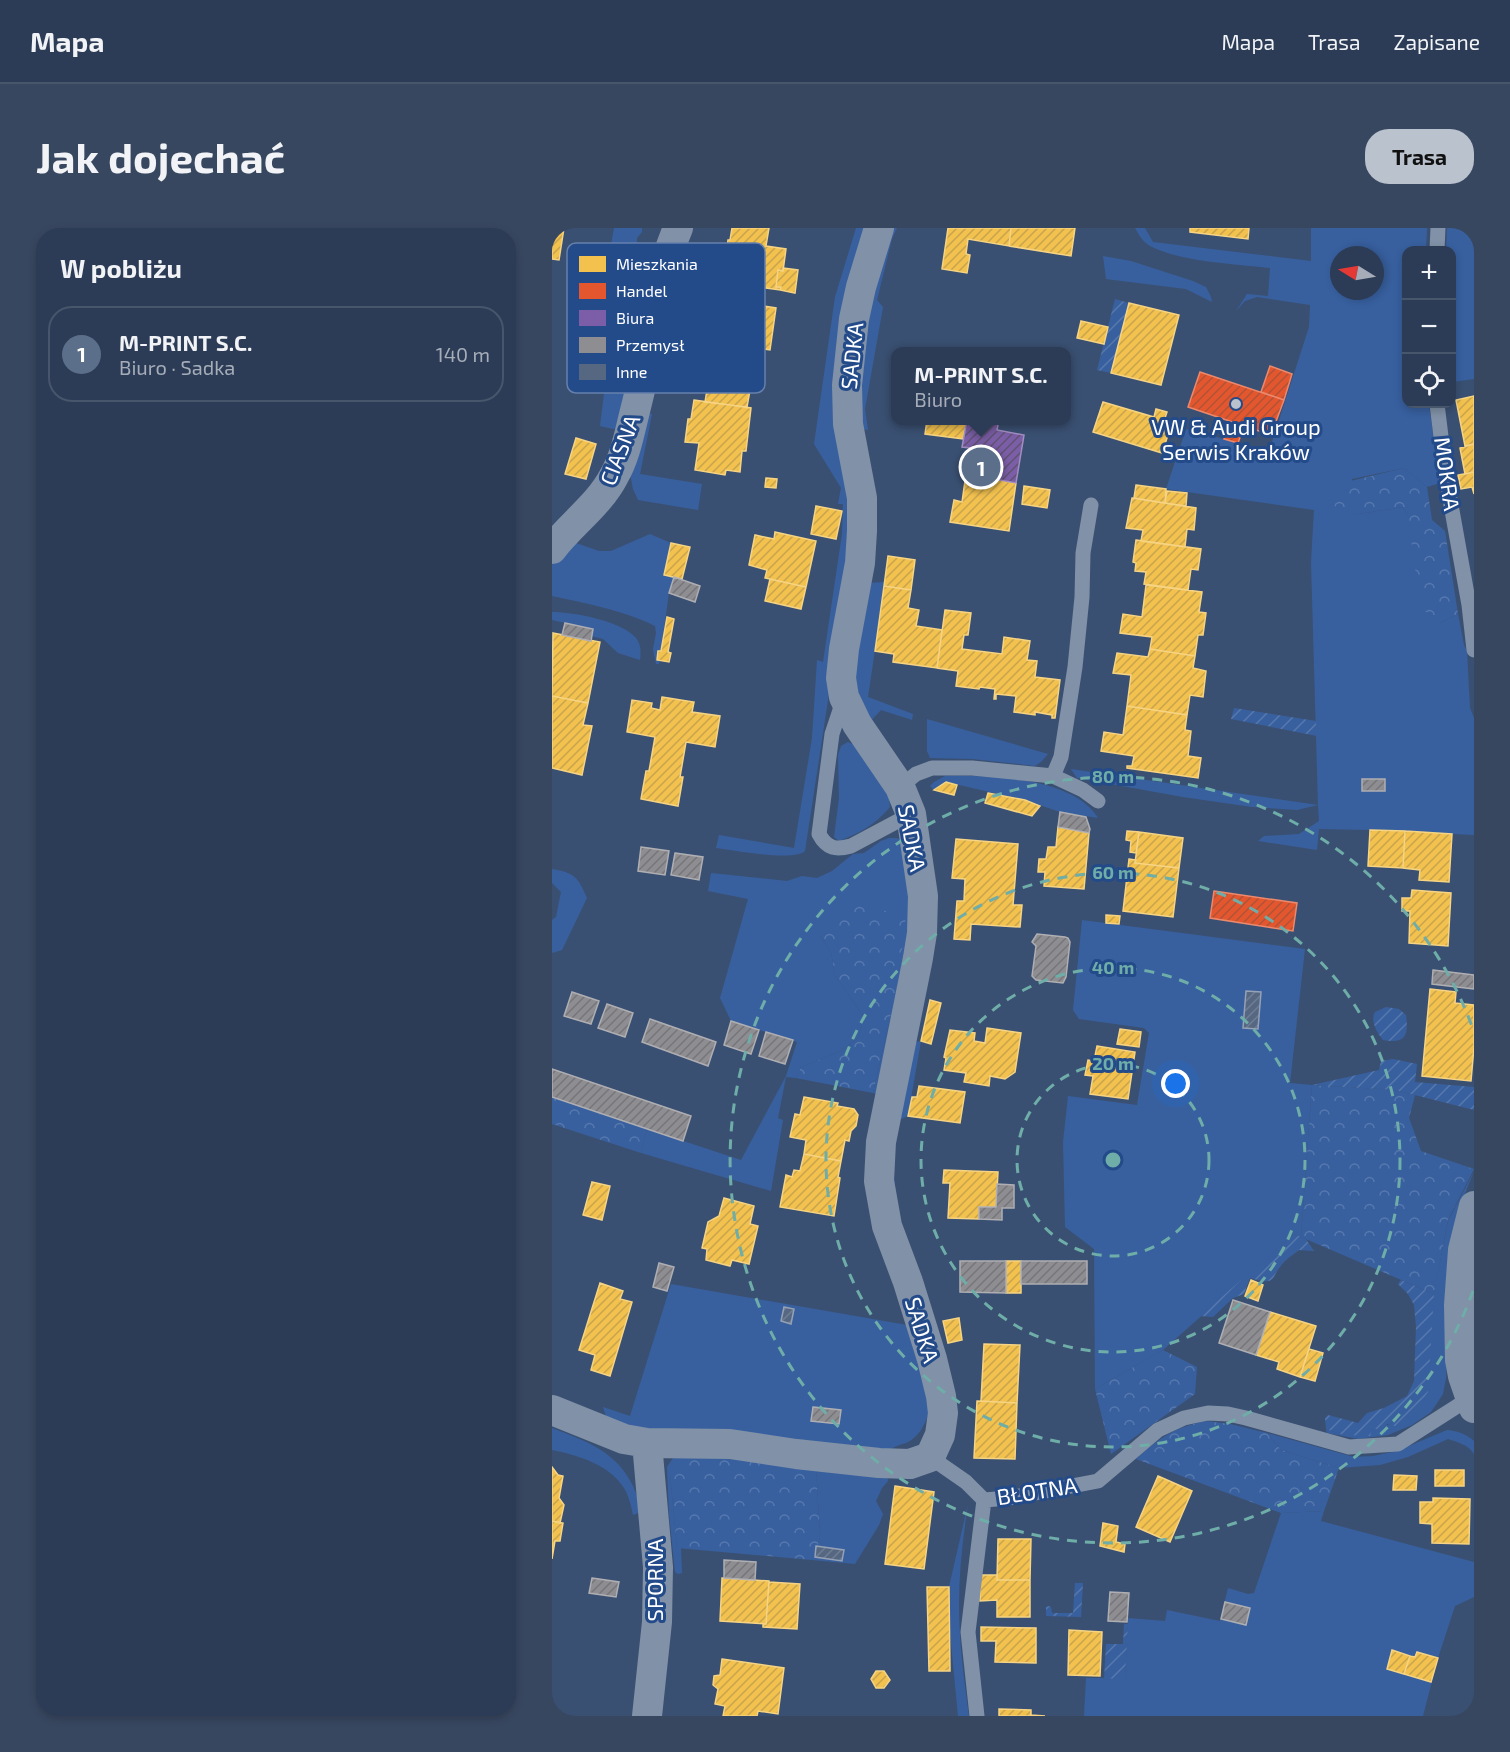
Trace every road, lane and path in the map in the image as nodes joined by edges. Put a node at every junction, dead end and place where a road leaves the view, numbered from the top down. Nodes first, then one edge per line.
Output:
1 (678, 228) edge
2 (879, 228) edge
3 (1438, 228) edge
4 (672, 243) edge
5 (1437, 246) edge
6 (639, 393) edge
7 (1437, 408) edge
8 (1091, 505) dead end
9 (552, 549) edge
10 (1474, 650) edge
11 (844, 698) junction
12 (1053, 776) junction
13 (905, 801) junction
14 (1098, 801) dead end
15 (1474, 1206) edge
16 (1472, 1403) edge
17 (552, 1410) edge
18 (647, 1443) junction
19 (930, 1457) junction
20 (984, 1500) junction
21 (647, 1716) edge
22 (977, 1716) edge

1 - 4 street, CIASNA
2 - 11 street, SADKA
3 - 5 lane
6 - 9 street, CIASNA
7 - 10 lane, MOKRA
8 - 12 lane
11 - 13 street, SADKA
11 - 13 lane
12 - 13 lane
12 - 14 lane
13 - 19 street, SADKA
15 - 16 street
16 - 20 lane, BŁOTNA
17 - 18 street
18 - 19 street
18 - 21 street, SPORNA
19 - 20 lane, BŁOTNA
20 - 22 lane

